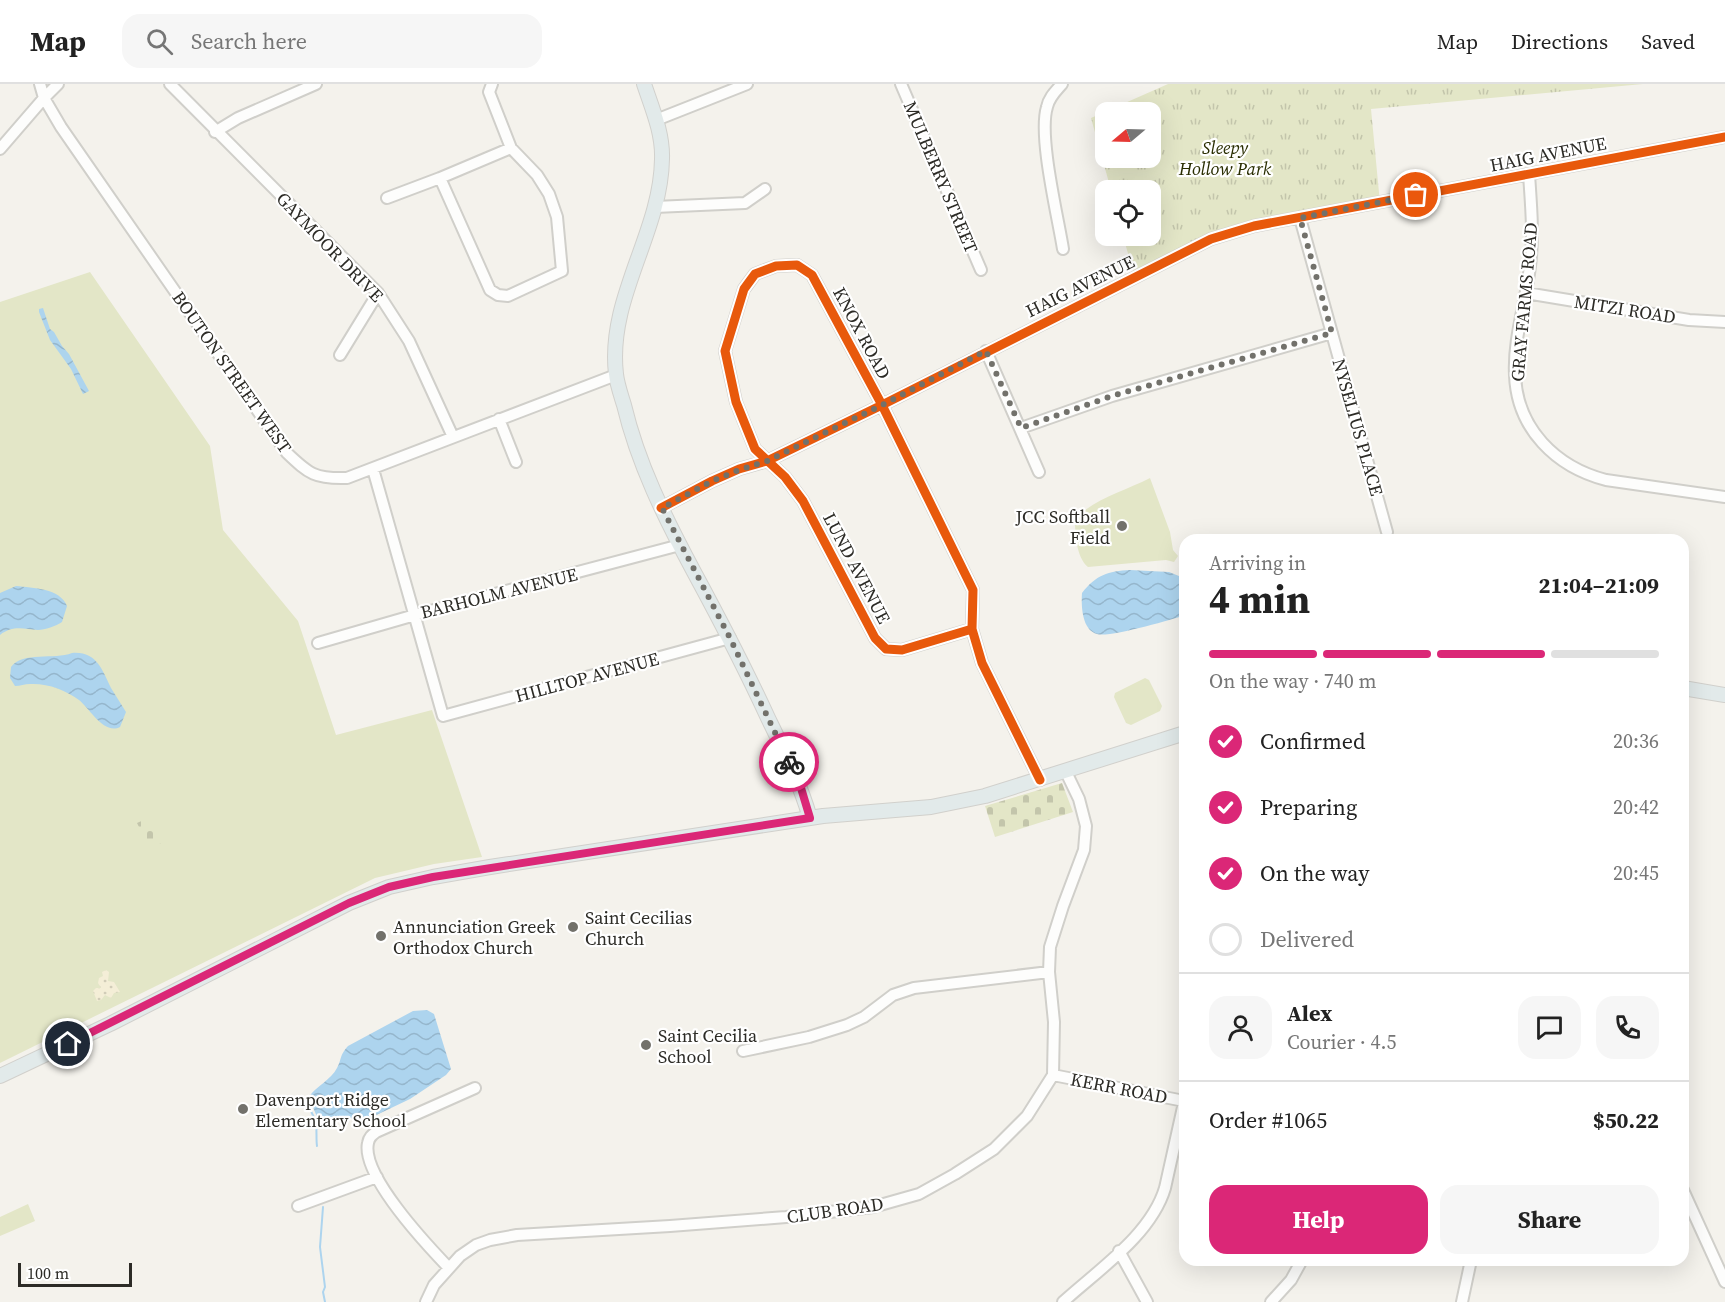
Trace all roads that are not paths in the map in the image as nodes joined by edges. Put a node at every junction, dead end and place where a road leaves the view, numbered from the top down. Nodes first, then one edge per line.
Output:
1 (40, 84) edge
2 (58, 84) edge
3 (170, 84) edge
4 (316, 84) edge
5 (492, 84) edge
6 (644, 84) edge
7 (747, 84) edge
8 (901, 84) edge
9 (1062, 84) edge
10 (44, 98) junction
11 (656, 120) junction
12 (215, 132) junction
13 (1725, 137) edge
14 (511, 148) junction
15 (0, 149) edge
16 (1529, 174) junction
17 (440, 178) junction
18 (765, 189) dead end
19 (387, 198) dead end
20 (655, 207) junction
21 (1300, 218) junction
22 (1063, 249) dead end
23 (981, 270) dead end
24 (378, 293) junction
25 (1526, 293) junction
26 (1725, 322) edge
27 (1332, 333) junction
28 (986, 351) junction
29 (340, 355) dead end
30 (616, 375) junction
31 (882, 405) junction
32 (500, 419) junction
33 (1021, 428) junction
34 (453, 437) junction
35 (767, 461) junction
36 (516, 462) dead end
37 (373, 469) junction
38 (1039, 472) dead end
39 (1725, 497) edge
40 (662, 508) junction
41 (1387, 532) dead end
42 (680, 545) junction
43 (415, 615) junction
44 (972, 629) junction
45 (730, 638) junction
46 (318, 643) dead end
47 (1689, 689) edge
48 (1725, 694) edge
49 (1179, 735) edge
50 (1066, 771) junction
51 (1040, 780) junction
52 (810, 818) junction
53 (1048, 972) junction
54 (743, 1051) dead end
55 (1053, 1075) junction
56 (0, 1076) edge
57 (475, 1088) dead end
58 (1179, 1099) edge
59 (1179, 1128) edge
60 (377, 1177) junction
61 (1689, 1203) edge
62 (298, 1206) dead end
63 (1119, 1251) junction
64 (1299, 1266) edge
65 (1470, 1266) edge
66 (448, 1267) junction
67 (1725, 1282) edge
68 (426, 1302) edge
69 (1063, 1302) edge
70 (1147, 1302) edge
71 (1271, 1302) edge
72 (1462, 1302) edge

1 - 10 street, BOUTON STREET WEST
2 - 10 street
3 - 12 street, GAYMOOR DRIVE
4 - 12 street
5 - 14 street
6 - 11 main road
7 - 11 street
8 - 23 street, MULBERRY STREET
9 - 22 street
10 - 15 street
10 - 37 street, BOUTON STREET WEST
11 - 20 main road
12 - 24 street, GAYMOOR DRIVE
13 - 16 street, HAIG AVENUE
14 - 17 street
14 - 17 street
16 - 21 street, HAIG AVENUE
16 - 25 street, GRAY FARMS ROAD
17 - 19 street
18 - 20 street
20 - 30 main road
21 - 27 street, NYSELIUS PLACE
21 - 28 street, HAIG AVENUE
24 - 29 street
24 - 34 street, GAYMOOR DRIVE
25 - 26 street, MITZI ROAD
25 - 39 street, GRAY FARMS ROAD
27 - 33 street
27 - 41 street, NYSELIUS PLACE
28 - 31 street, HAIG AVENUE
28 - 33 street
30 - 32 street, BOUTON STREET WEST
30 - 40 main road
31 - 35 street, HAIG AVENUE
31 - 35 street, KNOX ROAD
31 - 44 street, KNOX ROAD
32 - 34 street, BOUTON STREET WEST
32 - 36 street
33 - 38 street
34 - 37 street, BOUTON STREET WEST
35 - 40 street, HAIG AVENUE
35 - 44 street, LUND AVENUE
37 - 43 street
40 - 42 main road
42 - 43 street, BARHOLM AVENUE
42 - 45 main road
43 - 45 street, HILLTOP AVENUE
43 - 46 street, BARHOLM AVENUE
44 - 51 street, KNOX ROAD
45 - 52 main road
47 - 48 main road
49 - 50 main road
50 - 51 main road
50 - 53 street
51 - 52 main road
52 - 56 main road
53 - 54 street
53 - 55 street
55 - 58 street, KERR ROAD
55 - 66 street, CLUB ROAD
57 - 60 street
59 - 63 street
60 - 62 street
60 - 66 street
61 - 67 street
63 - 69 street
63 - 70 street
64 - 71 street
65 - 72 street
66 - 68 street, CLUB ROAD

